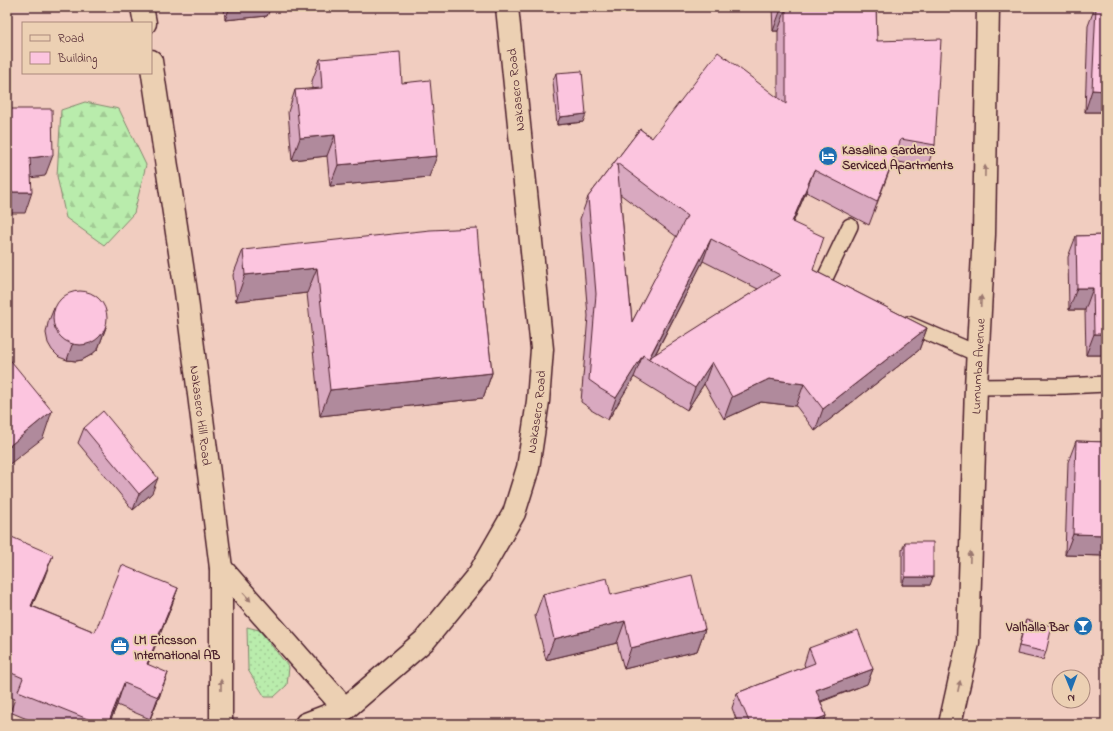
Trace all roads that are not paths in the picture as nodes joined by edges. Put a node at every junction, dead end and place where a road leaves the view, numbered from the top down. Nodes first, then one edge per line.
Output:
1 (507, 7) edge
2 (988, 7) edge
3 (152, 68) edge
4 (850, 226) dead end
5 (842, 296) edge
6 (892, 318) edge
7 (978, 354) junction
8 (1106, 384) edge
9 (976, 387) junction
10 (221, 568) junction
11 (347, 716) edge
12 (221, 724) edge
13 (306, 724) edge
14 (950, 724) edge

1 - 11 street, Nakasero Road
7 -> 2 street, Lumumba Avenue
3 - 10 street, Nakasero Hill Road
4 - 5 lane
6 - 7 lane
7 - 9 street, Lumumba Avenue
8 - 9 lane
14 -> 9 street, Lumumba Avenue
10 -> 11 street
12 -> 10 street, Nakasero Hill Road
11 - 13 street, Nakasero Road

